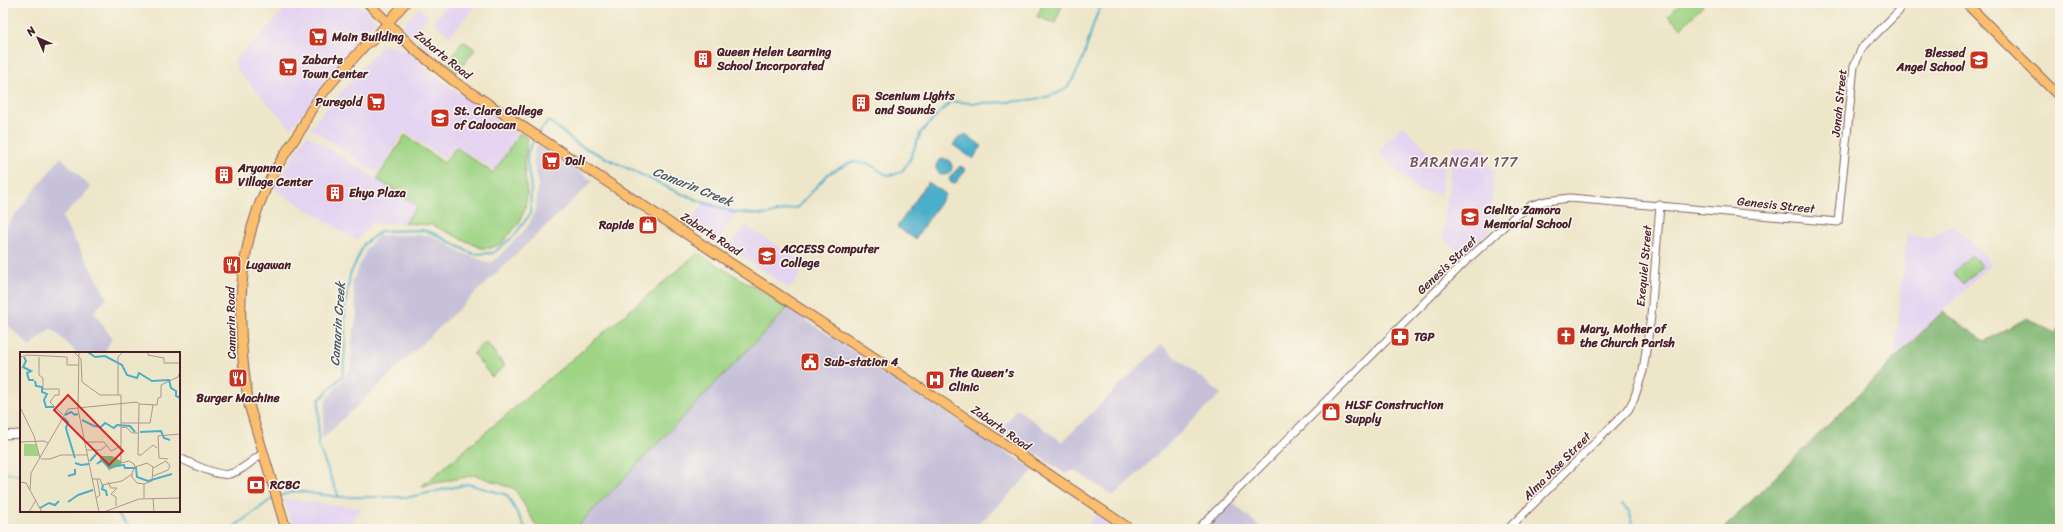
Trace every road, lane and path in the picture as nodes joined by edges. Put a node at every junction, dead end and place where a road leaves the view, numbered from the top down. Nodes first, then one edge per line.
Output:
1 (368, 3) edge
2 (405, 3) edge
3 (1900, 3) edge
4 (1966, 3) edge
5 (388, 23) junction
6 (2060, 97) edge
7 (1660, 205) junction
8 (1838, 222) joint
9 (1620, 418) joint
10 (20, 434) edge
11 (3, 435) edge
12 (263, 453) junction
13 (180, 458) edge
14 (286, 529) edge
15 (1130, 529) edge
16 (1198, 529) edge
17 (1508, 529) edge

1 - 5 main road, Zabarte Road
2 - 5 main road, Camarin Road
3 - 8 street, Jonah Street
4 - 6 main road
5 - 12 main road, Camarin Road
5 - 15 main road, Zabarte Road
7 - 8 street, Genesis Street
7 - 9 street, Exequiel Street
7 - 16 street, Genesis Street
9 - 17 street, Alma Jose Street
10 - 11 street
12 - 13 street
12 - 14 main road, Camarin Road

